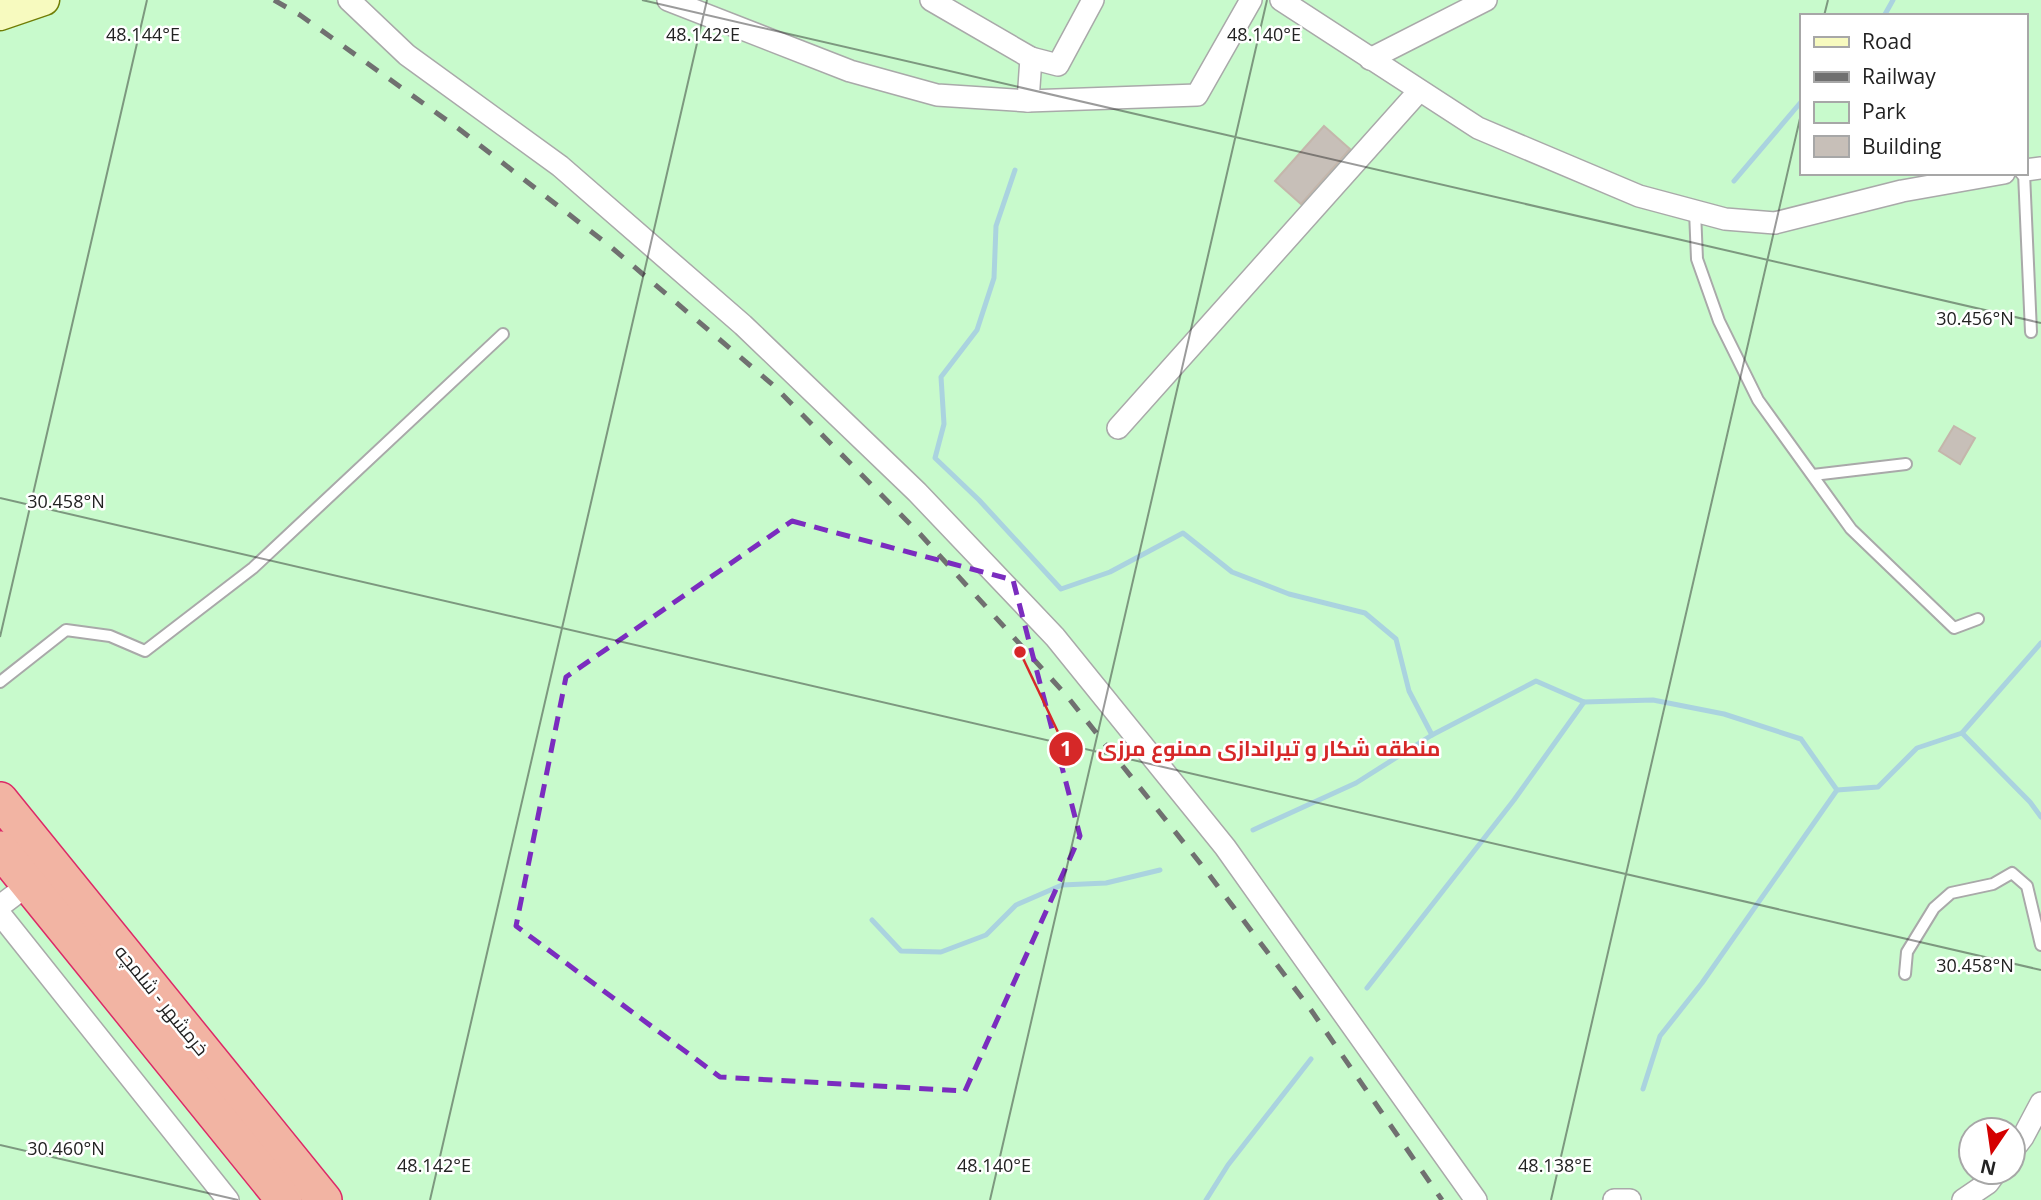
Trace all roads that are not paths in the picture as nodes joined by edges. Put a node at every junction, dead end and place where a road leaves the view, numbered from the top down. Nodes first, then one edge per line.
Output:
1 (44, 0) edge
2 (349, 0) edge
3 (668, 0) edge
4 (1093, 0) edge
5 (1251, 0) edge
6 (1281, 0) edge
7 (1486, 0) edge
8 (939, 2) edge
9 (0, 15) edge
10 (1031, 58) junction
11 (1370, 59) junction
12 (1419, 90) junction
13 (1028, 101) junction
14 (1993, 175) edge
15 (2024, 175) edge
16 (1695, 211) junction
17 (2031, 332) dead end
18 (503, 334) dead end
19 (1118, 428) dead end
20 (1906, 464) dead end
21 (1813, 475) junction
22 (1978, 619) dead end
23 (0, 682) edge
24 (0, 800) edge
25 (0, 849) edge
26 (29, 884) junction
27 (0, 906) edge
28 (0, 914) edge
29 (2041, 945) edge
30 (1905, 974) dead end
31 (2041, 1103) edge
32 (2027, 1142) edge
33 (1984, 1186) edge
34 (228, 1200) edge
35 (284, 1200) edge
36 (324, 1200) edge
37 (1476, 1200) edge
38 (1614, 1200) edge
39 (1630, 1200) edge
40 (1963, 1200) edge

1 - 9 main road
2 - 37 street
3 - 13 street
4 - 10 street
5 - 13 street
6 - 11 street
7 - 11 street
8 - 10 street
10 - 13 street
11 - 12 street
12 - 16 street
12 - 19 street
14 - 16 street
15 - 17 lane
16 - 21 lane
18 - 23 lane
20 - 21 lane
21 - 22 lane
24 - 36 highway, خرمشهر - شلمچه
25 - 26 highway, خرمشهر - شلمچه
26 - 27 street
26 - 35 highway, خرمشهر - شلمچه
28 - 34 street
29 - 30 lane
31 - 32 street
33 - 40 street
38 - 39 street

